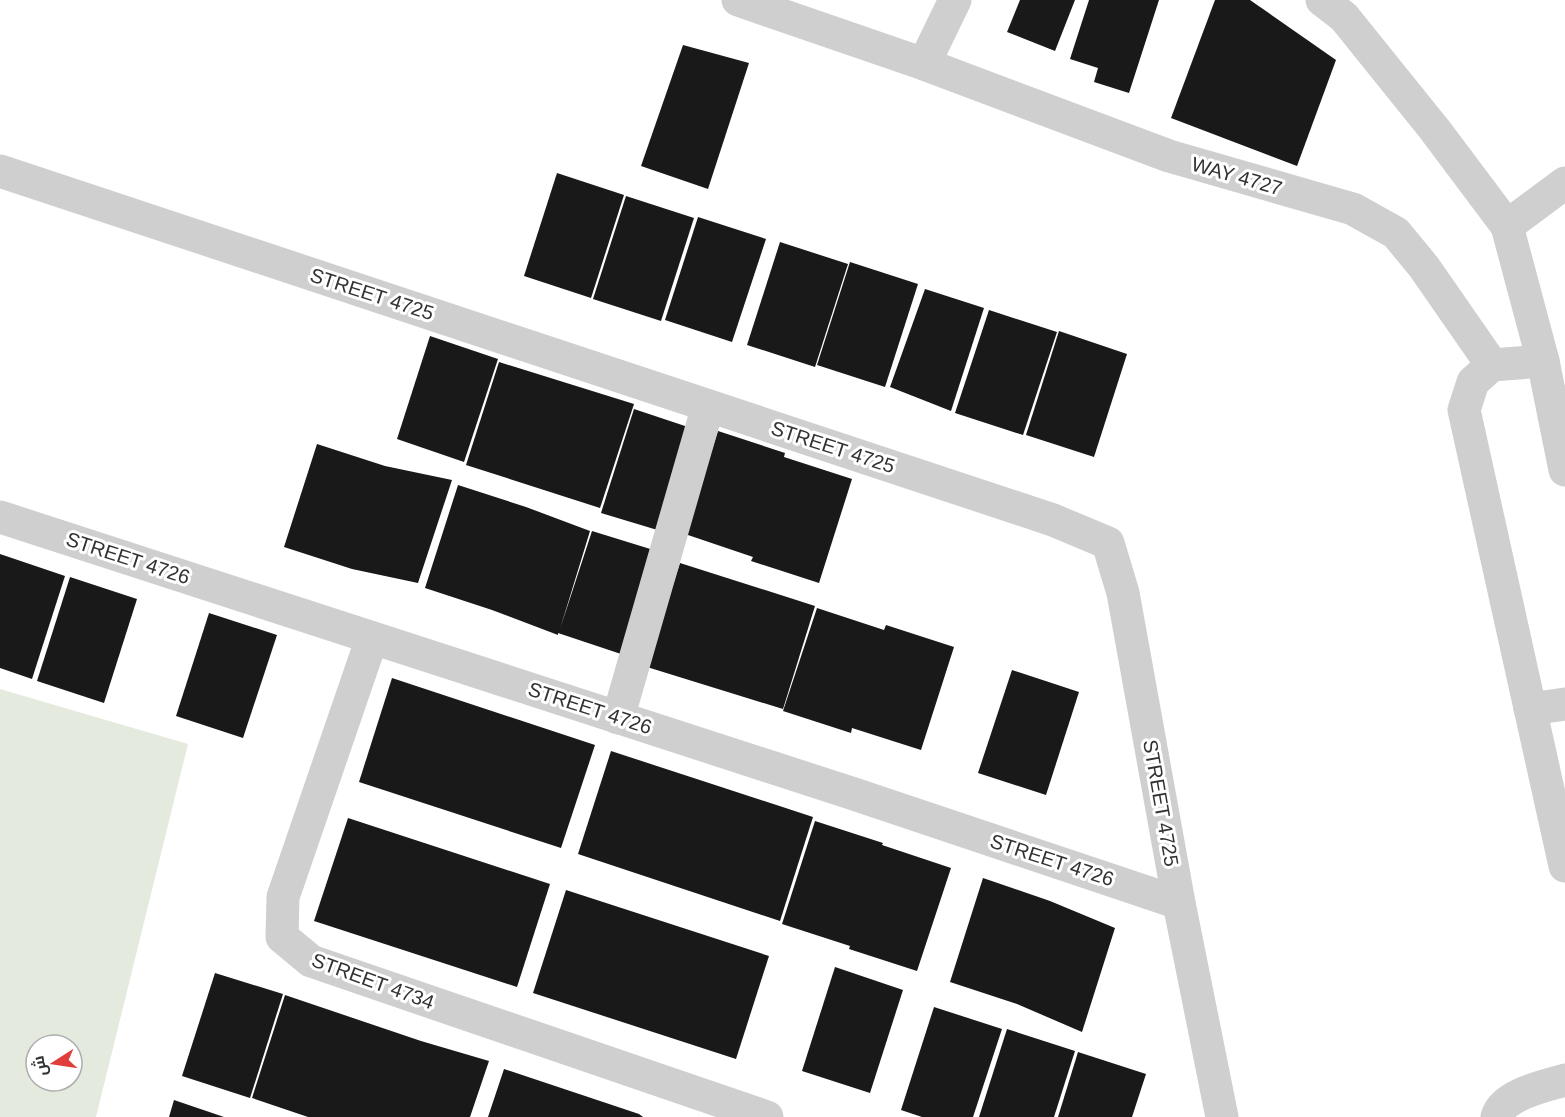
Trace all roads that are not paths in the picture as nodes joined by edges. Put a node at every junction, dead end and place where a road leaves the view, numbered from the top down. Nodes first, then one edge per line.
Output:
1 (741, 0) edge
2 (955, 0) edge
3 (1343, 6) edge
4 (924, 64) junction
5 (0, 171) edge
6 (1565, 183) edge
7 (1507, 226) junction
8 (1543, 361) junction
9 (1492, 365) junction
10 (708, 406) junction
11 (1565, 470) edge
12 (0, 517) edge
13 (372, 638) junction
14 (1565, 704) edge
15 (1530, 709) junction
16 (618, 718) junction
17 (1565, 867) edge
18 (1179, 903) junction
19 (1565, 1080) edge
20 (767, 1117) edge
21 (1222, 1117) edge
22 (1497, 1117) edge

1 - 4 street, WAY 4727
2 - 4 street
3 - 7 street
4 - 9 street, WAY 4727
5 - 10 street, STREET 4725
6 - 7 street
7 - 8 street
8 - 9 street
8 - 11 street
9 - 15 street
10 - 16 street
10 - 18 street, STREET 4725
12 - 13 street, STREET 4726
13 - 16 street, STREET 4726
13 - 20 street, STREET 4734
14 - 15 street
15 - 17 street
16 - 18 street, STREET 4726
18 - 21 street, STREET 4725
19 - 22 street

